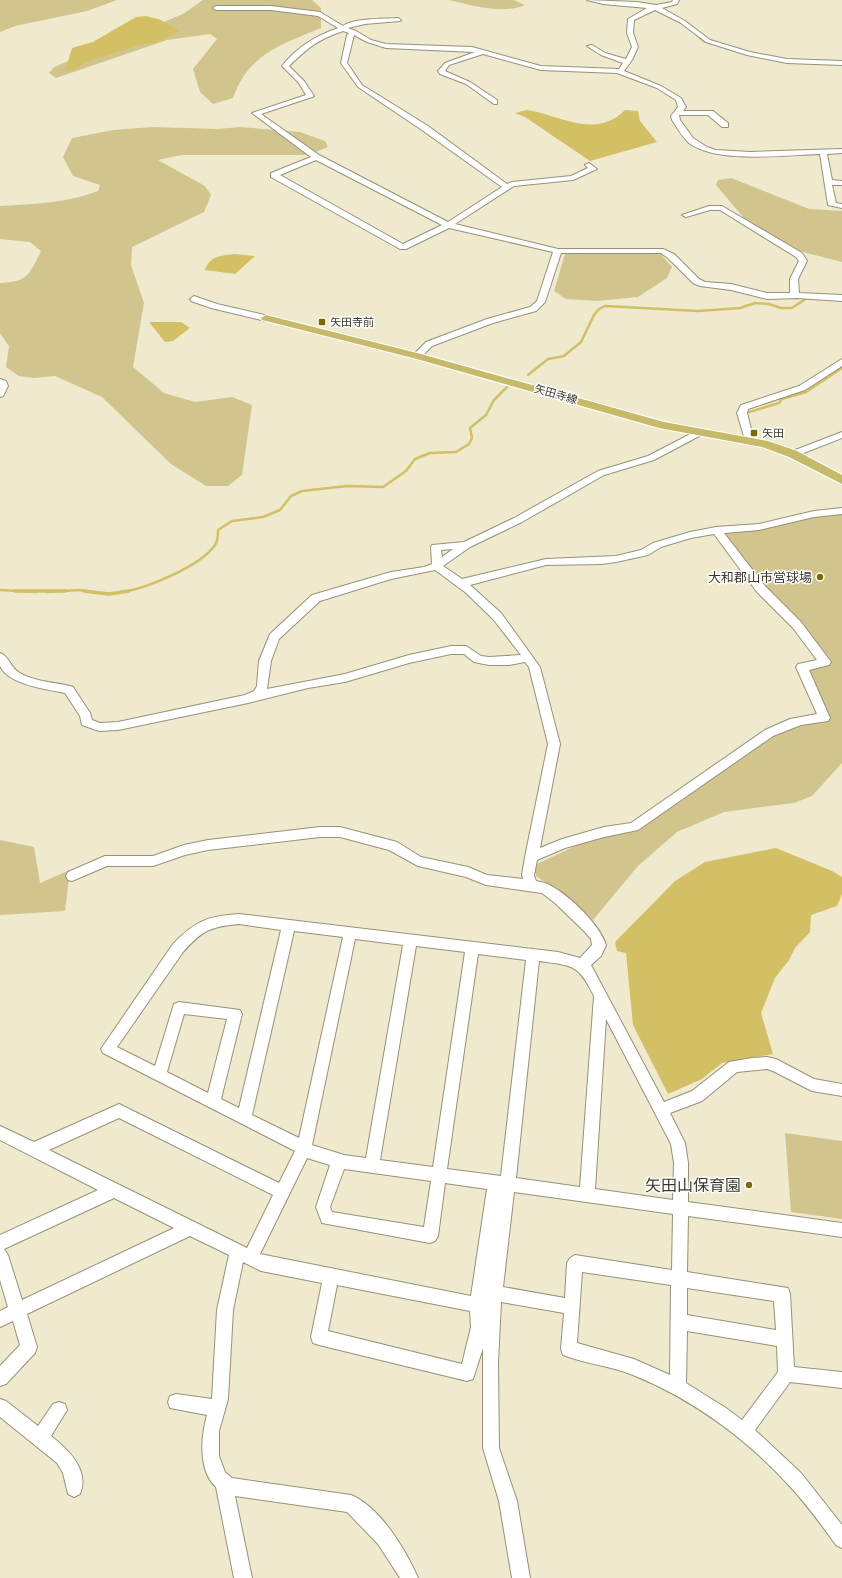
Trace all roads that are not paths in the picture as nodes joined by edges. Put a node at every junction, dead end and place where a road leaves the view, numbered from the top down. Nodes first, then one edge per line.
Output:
1 (223, 0) edge
2 (590, 0) edge
3 (676, 0) edge
4 (655, 7) junction
5 (398, 20) dead end
6 (343, 29) junction
7 (354, 32) junction
8 (590, 46) dead end
9 (483, 51) junction
10 (627, 62) junction
11 (842, 63) edge
12 (620, 72) junction
13 (494, 102) dead end
14 (677, 113) junction
15 (725, 126) dead end
16 (823, 151) junction
17 (842, 151) edge
18 (316, 157) junction
19 (589, 165) dead end
20 (828, 182) junction
21 (842, 183) edge
22 (506, 187) junction
23 (842, 206) edge
24 (686, 215) dead end
25 (448, 224) junction
26 (558, 251) junction
27 (796, 295) junction
28 (842, 298) edge
29 (194, 299) dead end
30 (266, 318) joint
31 (417, 356) junction
32 (842, 362) edge
33 (0, 382) edge
34 (0, 394) edge
35 (700, 432) junction
36 (842, 435) edge
37 (749, 441) junction
38 (793, 454) junction
39 (842, 480) edge
40 (842, 511) edge
41 (716, 530) junction
42 (466, 545) junction
43 (437, 565) junction
44 (462, 583) junction
45 (0, 657) edge
46 (528, 658) junction
47 (255, 696) junction
48 (531, 857) junction
49 (72, 876) dead end
50 (531, 885) junction
51 (289, 925) junction
52 (350, 933) junction
53 (410, 940) junction
54 (472, 948) junction
55 (533, 955) junction
56 (581, 966) junction
57 (601, 994) junction
58 (159, 1075) junction
59 (842, 1090) edge
60 (213, 1102) junction
61 (662, 1110) junction
62 (244, 1118) junction
63 (0, 1133) edge
64 (304, 1149) junction
65 (33, 1150) junction
66 (340, 1161) junction
67 (372, 1165) junction
68 (440, 1175) junction
69 (502, 1183) junction
70 (114, 1190) junction
71 (283, 1192) junction
72 (587, 1195) junction
73 (680, 1208) junction
74 (190, 1228) junction
75 (842, 1230) edge
76 (0, 1243) edge
77 (244, 1254) junction
78 (0, 1255) edge
79 (331, 1277) junction
80 (679, 1279) junction
81 (494, 1293) junction
82 (478, 1305) junction
83 (572, 1307) junction
84 (18, 1311) junction
85 (0, 1319) edge
86 (679, 1322) junction
87 (784, 1339) junction
88 (786, 1374) junction
89 (0, 1378) edge
90 (842, 1380) edge
91 (678, 1387) junction
92 (176, 1402) dead end
93 (0, 1408) edge
94 (217, 1408) junction
95 (59, 1410) dead end
96 (744, 1432) junction
97 (40, 1438) junction
98 (224, 1482) junction
99 (74, 1488) dead end
100 (842, 1539) edge
101 (243, 1578) edge
102 (409, 1578) edge
103 (521, 1578) edge

1 - 6 street
2 - 4 street
3 - 4 street
4 - 10 street
4 - 11 street
5 - 6 street
6 - 7 street
6 - 18 street
7 - 9 street
7 - 22 street
8 - 10 street
9 - 12 street
9 - 13 street
10 - 12 street
12 - 14 street
14 - 15 street
14 - 16 street
16 - 17 street
16 - 20 street
18 - 25 street
18 - 25 street
19 - 22 street
20 - 21 street
20 - 23 street
22 - 25 street
24 - 27 street
25 - 26 street
26 - 27 street
26 - 31 street
27 - 28 street
29 - 30 street
30 - 31 main road, 矢田寺線
31 - 35 main road, 矢田寺線
32 - 37 street
33 - 34 street
35 - 37 main road, 矢田寺線
35 - 42 street
36 - 38 street
37 - 38 main road, 矢田寺線
38 - 39 main road, 矢田寺線
40 - 41 street
41 - 44 street
41 - 48 street
42 - 43 street
42 - 43 street
43 - 44 street
43 - 47 street
44 - 46 street
45 - 47 street
46 - 47 street
46 - 48 street
48 - 50 street
49 - 50 street
50 - 56 street
51 - 52 street
51 - 58 street
51 - 62 street
52 - 53 street
52 - 64 street
53 - 54 street
53 - 67 street
54 - 55 street
54 - 68 street
55 - 56 street
55 - 69 street
56 - 57 street
57 - 61 street
57 - 72 street
58 - 60 street
58 - 60 street
59 - 61 street
60 - 62 street
61 - 73 street
62 - 64 street
63 - 65 street
64 - 66 street
64 - 71 street
65 - 70 street
65 - 71 street
66 - 67 street
66 - 68 street
67 - 68 street
68 - 69 street
69 - 72 street
69 - 81 street
69 - 82 street
70 - 74 street
70 - 76 street
71 - 77 street
72 - 73 street
73 - 75 street
73 - 80 street
74 - 77 street
74 - 84 street
77 - 79 street
77 - 94 street
78 - 84 street
79 - 82 street
79 - 82 street
80 - 83 street
80 - 86 street
80 - 87 street
81 - 83 street
81 - 103 street
83 - 91 street
84 - 85 street
84 - 89 street
86 - 87 street
86 - 91 street
87 - 88 street
88 - 90 street
88 - 96 street
91 - 96 street
92 - 94 street
93 - 97 street
94 - 98 street
95 - 97 street
96 - 100 street
97 - 99 street
98 - 101 street
98 - 102 street

